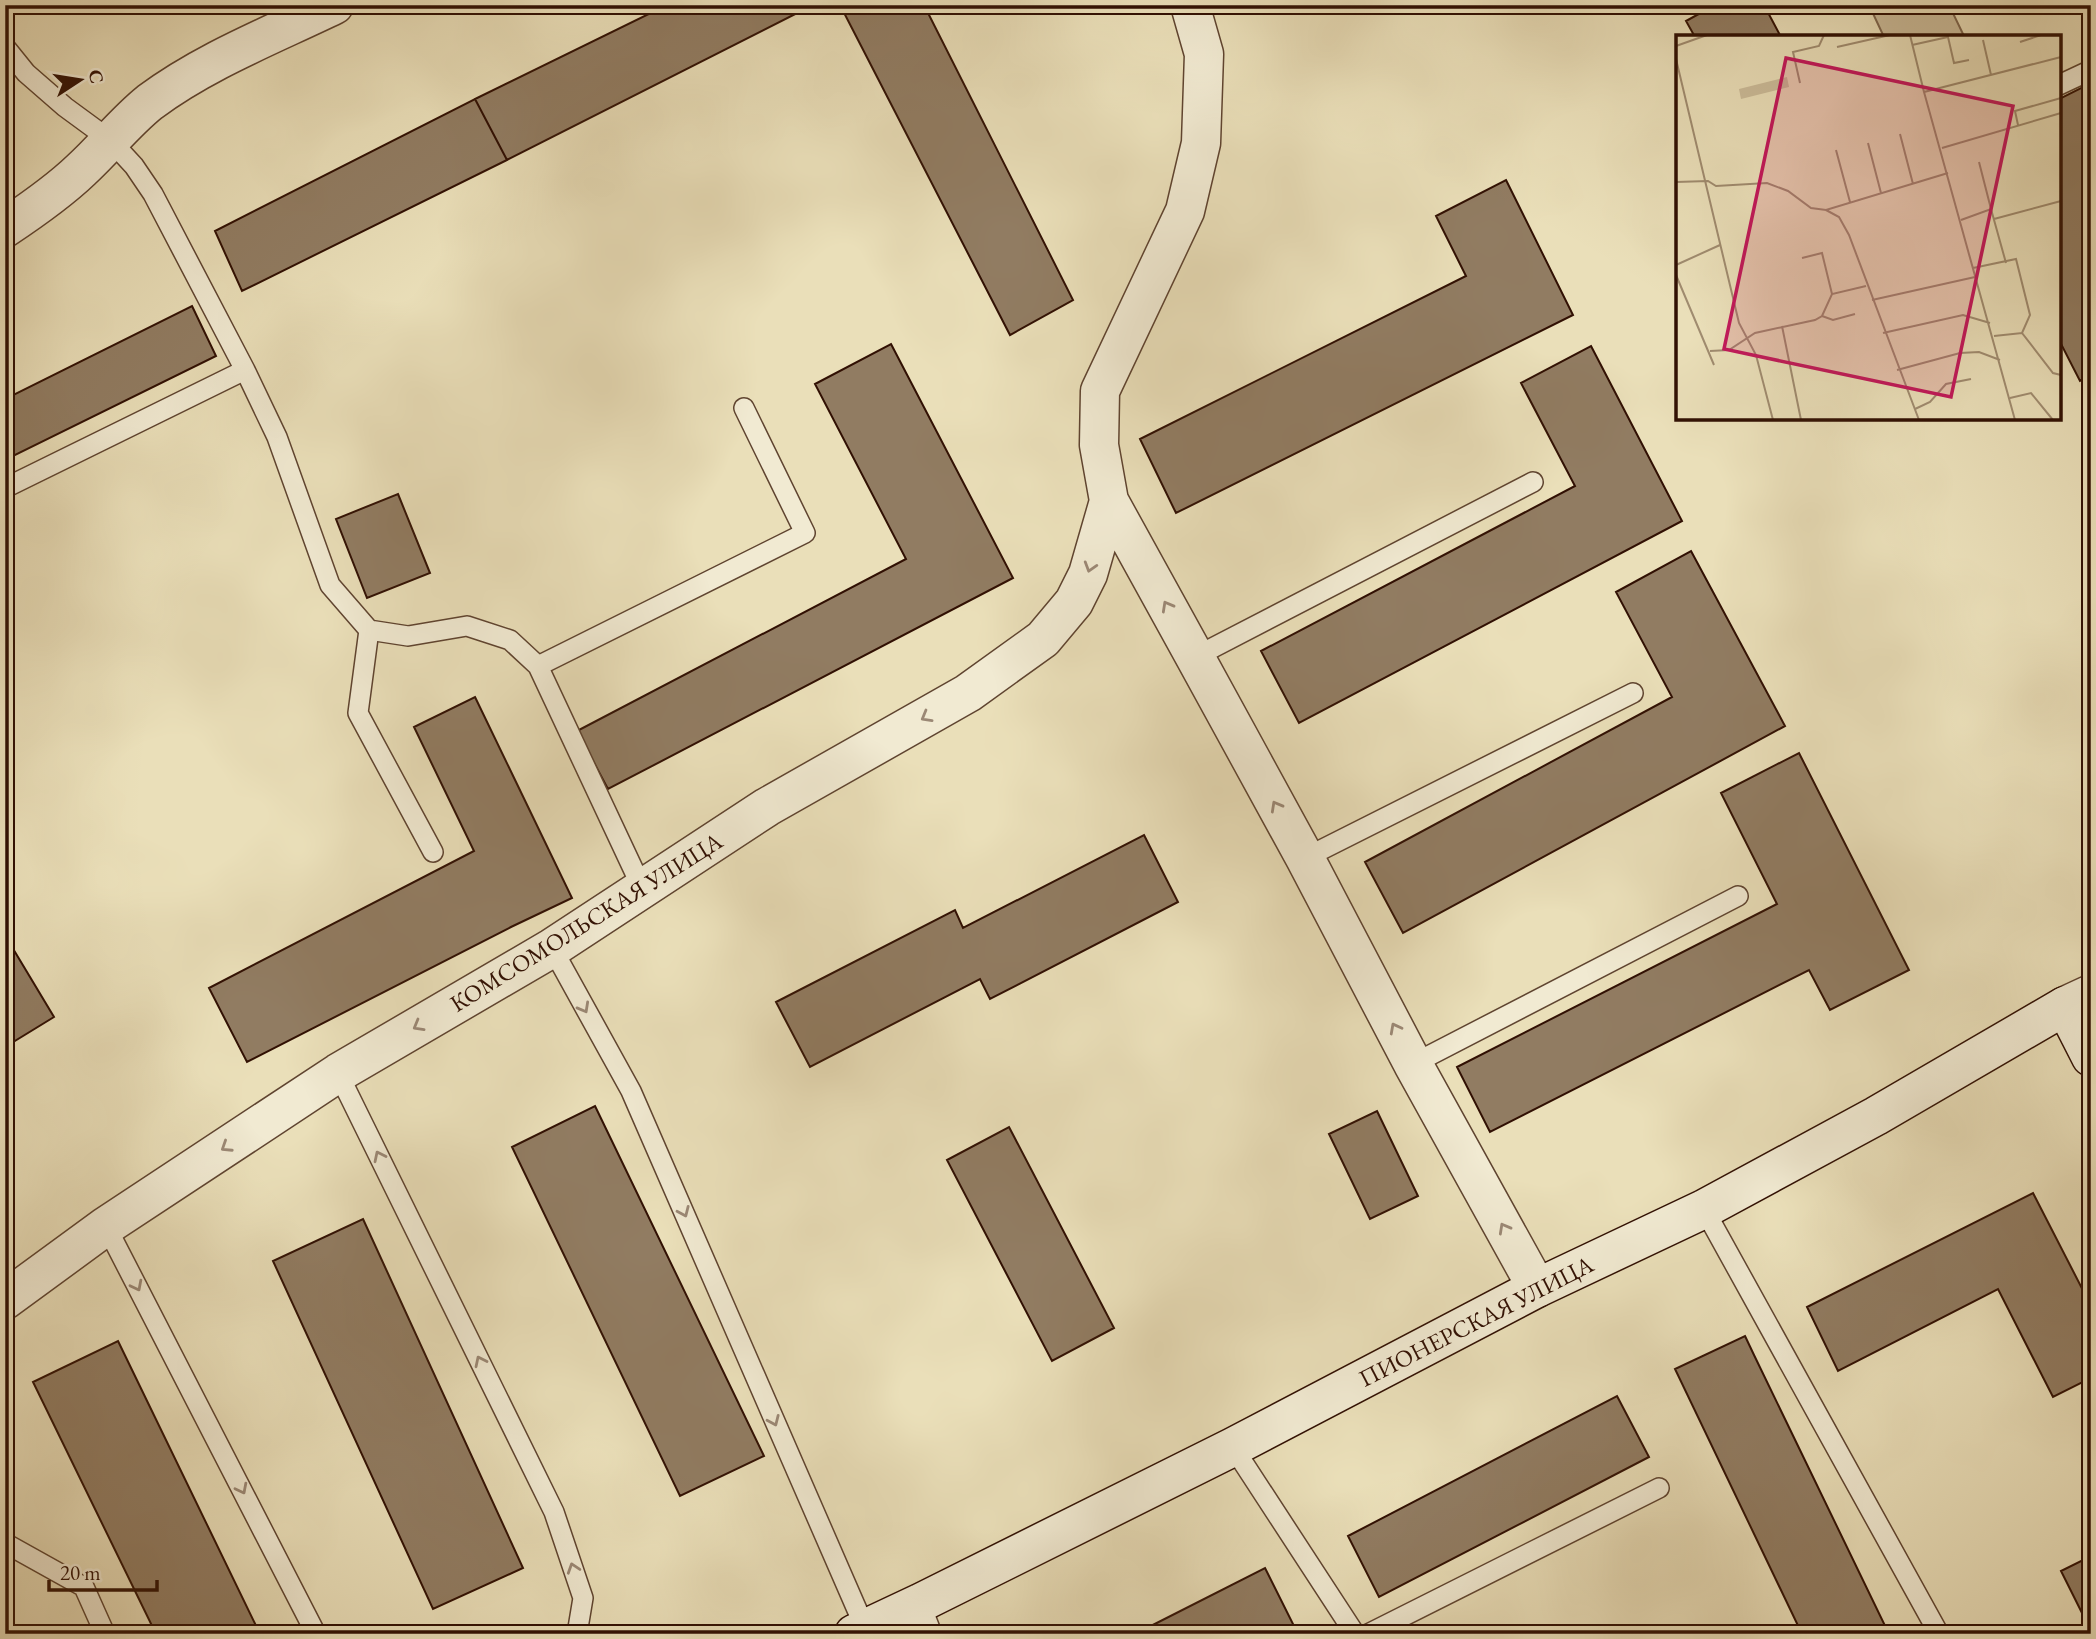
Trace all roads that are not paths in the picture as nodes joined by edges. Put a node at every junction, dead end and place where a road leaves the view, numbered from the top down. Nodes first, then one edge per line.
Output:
1 (334, 5) edge
2 (1190, 5) edge
3 (5, 47) edge
4 (2091, 70) edge
5 (2061, 84) edge
6 (110, 140) junction
7 (5, 228) edge
8 (245, 370) junction
9 (744, 408) dead end
10 (1533, 482) dead end
11 (5, 488) edge
12 (1109, 501) junction
13 (369, 630) junction
14 (1195, 657) junction
15 (538, 666) junction
16 (1633, 693) dead end
17 (433, 852) dead end
18 (1305, 858) junction
19 (643, 890) junction
20 (1738, 897) dead end
21 (551, 948) junction
22 (2078, 1000) edge
23 (2091, 1057) edge
24 (1413, 1064) junction
25 (338, 1073) junction
26 (1704, 1209) junction
27 (106, 1226) junction
28 (1537, 1287) junction
29 (5, 1300) edge
30 (1233, 1447) junction
31 (1659, 1488) dead end
32 (5, 1543) edge
33 (926, 1618) edge
34 (859, 1631) edge
35 (105, 1634) edge
36 (316, 1634) edge
37 (577, 1634) edge
38 (1355, 1634) edge
39 (1368, 1634) edge
40 (1940, 1634) edge

1 - 6 street
2 - 12 street
3 - 6 lane
4 - 5 lane
6 - 7 street
6 - 8 lane
8 - 11 lane
8 - 13 lane
9 - 15 lane
10 - 14 lane
14 -> 12 street
12 -> 19 street, КОМСОМОЛЬСКАЯ УЛИЦА
13 - 15 lane
13 - 17 lane
18 -> 14 street
15 - 19 lane
16 - 18 lane
24 -> 18 street
19 - 21 street, КОМСОМОЛЬСКАЯ УЛИЦА
20 - 24 lane
21 -> 25 street, КОМСОМОЛЬСКАЯ УЛИЦА
21 -> 34 lane
22 - 23 street
22 - 26 street, ПИОНЕРСКАЯ УЛИЦА
28 -> 24 street
25 -> 27 street, КОМСОМОЛЬСКАЯ УЛИЦА
37 -> 25 lane
26 - 28 street, ПИОНЕРСКАЯ УЛИЦА
26 - 40 lane
27 - 29 street, КОМСОМОЛЬСКАЯ УЛИЦА
27 -> 36 lane
28 - 30 street, ПИОНЕРСКАЯ УЛИЦА
30 - 33 street, ПИОНЕРСКАЯ УЛИЦА
30 - 38 lane
31 - 39 lane
32 - 35 lane
33 - 34 street, ПИОНЕРСКАЯ УЛИЦА

